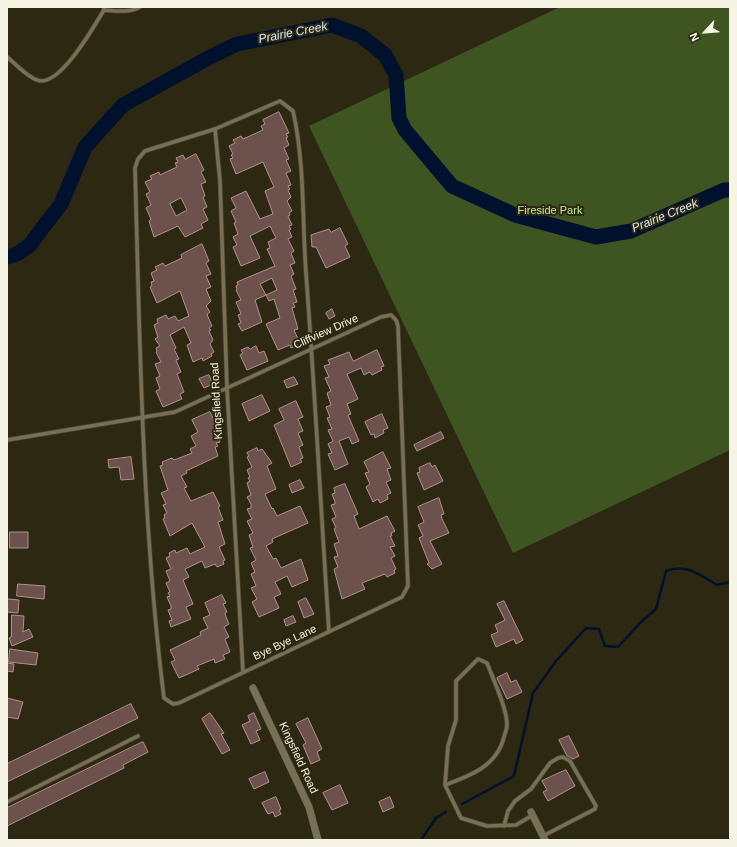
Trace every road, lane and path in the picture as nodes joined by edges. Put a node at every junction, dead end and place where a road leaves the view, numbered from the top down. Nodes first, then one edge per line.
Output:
1 (140, 7) edge
2 (104, 8) edge
3 (7, 57) edge
4 (215, 129) junction
5 (312, 348) junction
6 (227, 388) junction
7 (142, 417) junction
8 (7, 440) edge
9 (408, 586) joint
10 (329, 632) junction
11 (243, 672) junction
12 (253, 688) dead end
13 (138, 736) dead end
14 (445, 785) junction
15 (7, 802) edge
16 (532, 814) joint
17 (504, 826) junction
18 (544, 838) edge
19 (318, 840) edge

1 - 2 lane
2 - 3 lane
4 - 5 lane
4 - 6 lane, Kingsfield Road
4 - 7 lane
5 - 6 lane, Cliffview Drive
5 - 9 lane, Cliffview Drive
5 - 10 lane
6 - 7 lane, Cliffview Drive
6 - 11 lane, Kingsfield Road
7 - 8 lane, Cliffview Drive
7 - 11 lane, Bye Bye Lane
9 - 10 lane, Bye Bye Lane
10 - 11 lane, Bye Bye Lane
12 - 19 street, Kingsfield Road
13 - 15 lane
14 - 14 lane
14 - 17 lane
16 - 17 lane
16 - 18 street
17 - 18 lane

